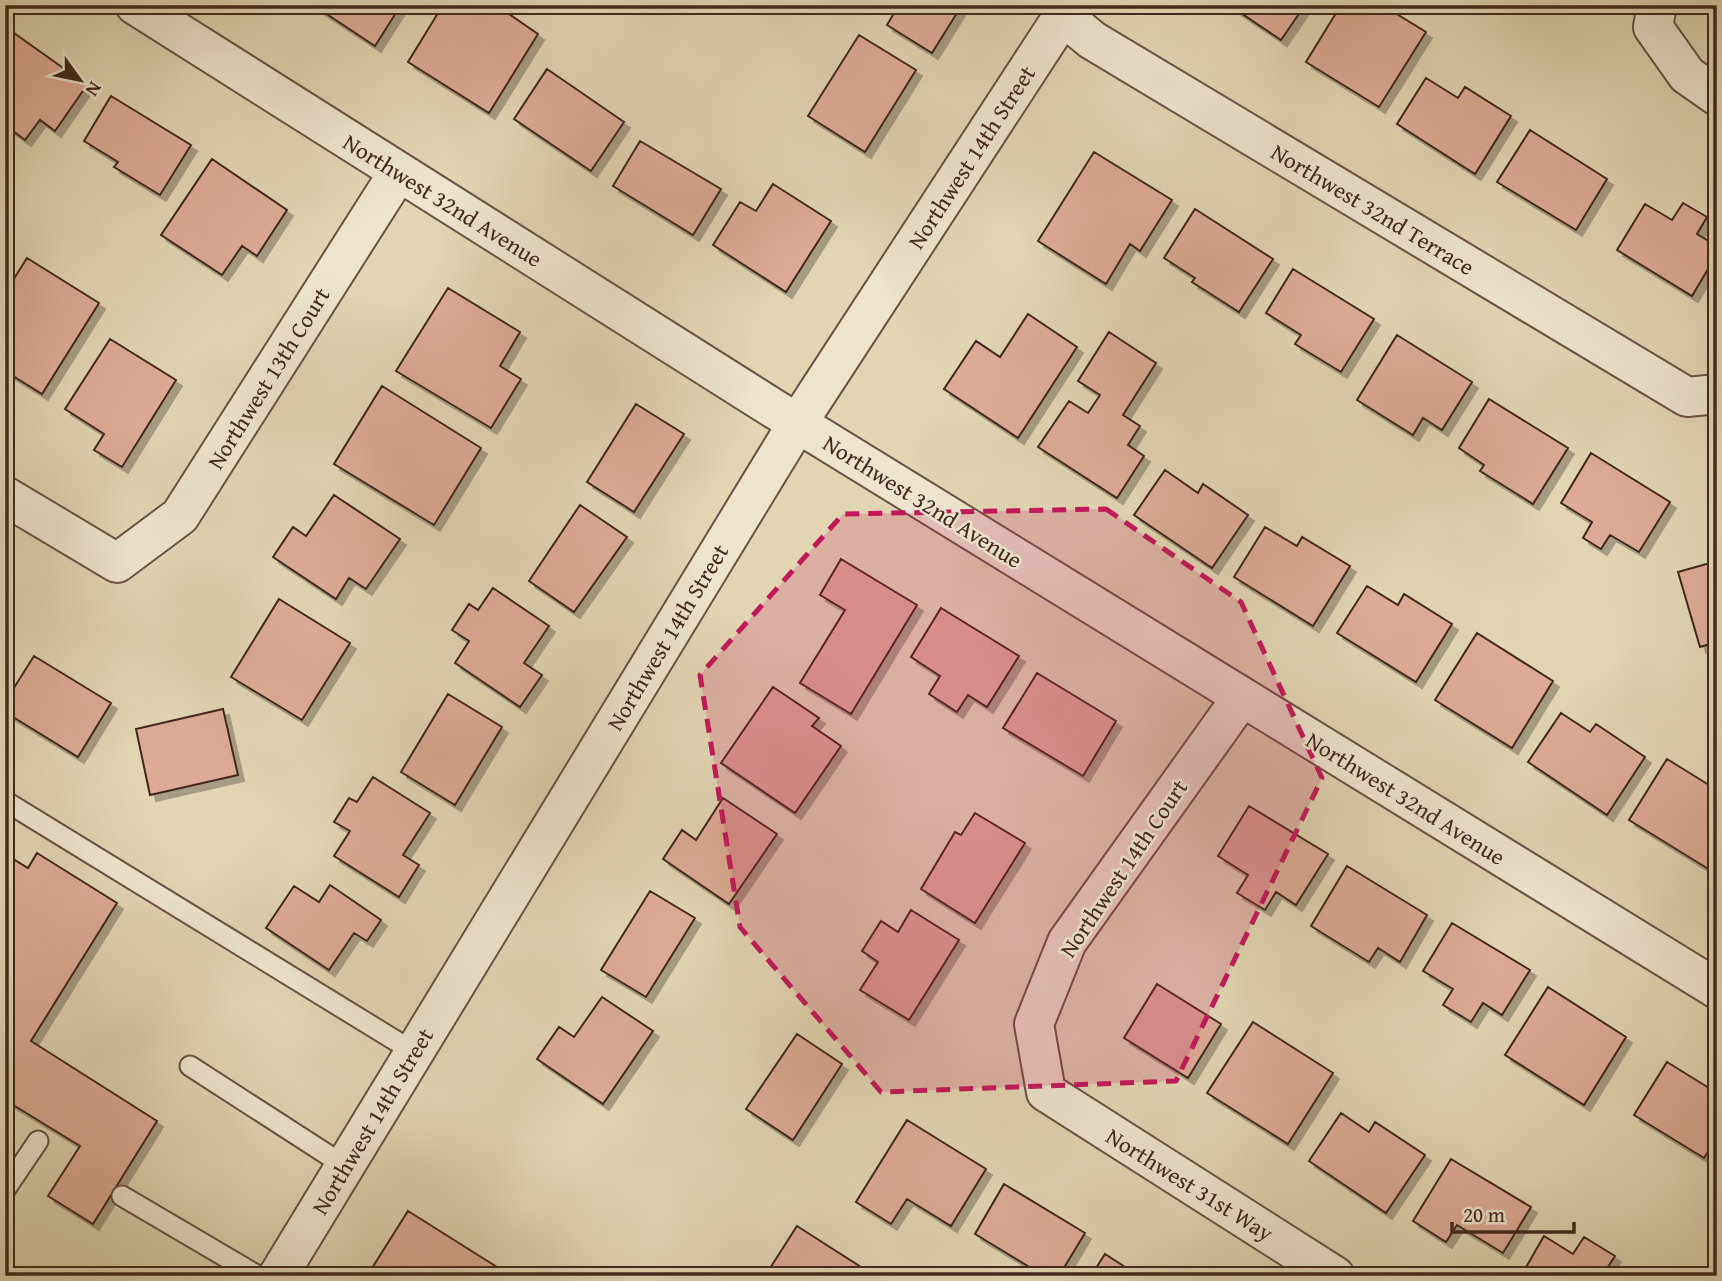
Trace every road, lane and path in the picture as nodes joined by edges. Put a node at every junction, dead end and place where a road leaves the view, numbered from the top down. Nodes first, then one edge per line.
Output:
1 (135, 5) edge
2 (1657, 5) edge
3 (1066, 10) edge
4 (1717, 96) edge
5 (398, 173) junction
6 (1702, 396) edge
7 (797, 424) junction
8 (5, 496) edge
9 (1241, 697) junction
10 (5, 801) edge
11 (1717, 989) edge
12 (414, 1052) junction
13 (190, 1066) dead end
14 (1046, 1092) joint
15 (38, 1141) dead end
16 (345, 1166) junction
17 (5, 1191) edge
18 (122, 1196) dead end
19 (258, 1276) edge
20 (278, 1276) edge
21 (1335, 1276) edge

1 - 5 street, Northwest 32nd Avenue
2 - 4 street
3 - 6 street, Northwest 32nd Terrace
3 - 7 street, Northwest 14th Street
5 - 7 street, Northwest 32nd Avenue
5 - 8 street, Northwest 13th Court
7 - 9 street, Northwest 32nd Avenue
7 - 12 street, Northwest 14th Street
9 - 11 street, Northwest 32nd Avenue
9 - 14 street, Northwest 14th Court
10 - 12 lane
12 - 16 street, Northwest 14th Street
13 - 16 lane
14 - 21 street, Northwest 31st Way
15 - 17 lane
16 - 20 street, Northwest 14th Street
18 - 19 lane

